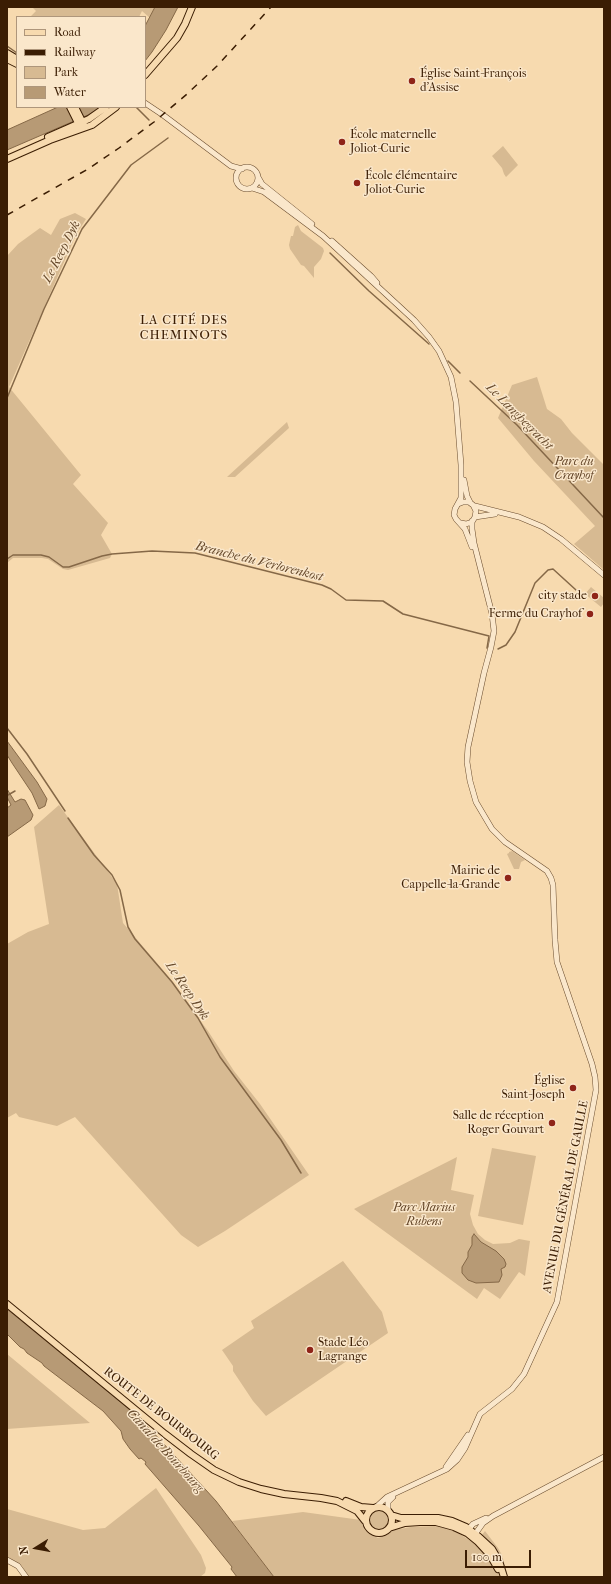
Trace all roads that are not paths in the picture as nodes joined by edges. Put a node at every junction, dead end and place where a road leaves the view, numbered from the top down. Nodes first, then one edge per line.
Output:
1 (192, 7) edge
2 (188, 16) junction
3 (7, 53) edge
4 (16, 58) edge
5 (7, 59) edge
6 (16, 64) edge
7 (146, 68) edge
8 (146, 74) edge
9 (146, 101) edge
10 (146, 104) edge
11 (71, 108) edge
12 (75, 108) edge
13 (105, 108) edge
14 (115, 108) edge
15 (157, 110) junction
16 (81, 124) junction
17 (212, 153) junction
18 (7, 155) edge
19 (7, 159) edge
20 (242, 169) junction
21 (237, 178) junction
22 (258, 178) junction
23 (252, 188) junction
24 (384, 292) junction
25 (461, 465) junction
26 (470, 502) junction
27 (458, 504) junction
28 (474, 506) junction
29 (504, 514) junction
30 (474, 519) junction
31 (460, 523) junction
32 (479, 566) junction
33 (604, 575) edge
34 (7, 1304) edge
35 (604, 1457) edge
36 (399, 1493) junction
37 (321, 1498) junction
38 (375, 1508) junction
39 (389, 1513) junction
40 (493, 1516) junction
41 (365, 1521) junction
42 (389, 1528) junction
43 (467, 1531) junction
44 (474, 1536) junction
45 (494, 1557) junction
46 (7, 1560) edge
47 (26, 1577) edge
48 (501, 1577) edge
49 (504, 1577) edge

1 - 2 main road
2 - 7 main road
2 - 8 main road
3 - 4 main road
5 - 6 main road
9 - 15 street
10 - 15 street
11 - 16 main road
12 - 16 main road
13 - 16 main road
14 - 16 main road
15 - 17 street
16 - 18 main road
16 - 19 main road
17 - 20 street
17 - 21 street
20 - 21 street
20 - 22 street
21 - 23 street
22 - 23 street
22 - 24 street
23 - 24 street
24 - 25 street
25 - 26 street
25 - 27 street
26 - 27 street
26 - 28 street
27 - 31 street
28 - 29 street
28 - 30 street
29 - 30 street
29 - 33 street
30 - 31 street
30 - 32 street, AVENUE DU GÉNÉRAL DE GAULLE
31 - 32 street, AVENUE DU GÉNÉRAL DE GAULLE
32 - 36 street, AVENUE DU GÉNÉRAL DE GAULLE
34 - 37 main road, ROUTE DE BOURBOURG
35 - 40 street
36 - 38 street, AVENUE DU GÉNÉRAL DE GAULLE
36 - 39 street
37 - 38 main road, ROUTE DE BOURBOURG
37 - 41 main road, ROUTE DE BOURBOURG
38 - 39 main road
38 - 41 main road
39 - 42 main road
39 - 43 main road
40 - 43 street
40 - 44 street
41 - 42 main road
42 - 43 main road
43 - 44 main road
44 - 45 main road
45 - 48 main road
45 - 49 main road
46 - 47 street

